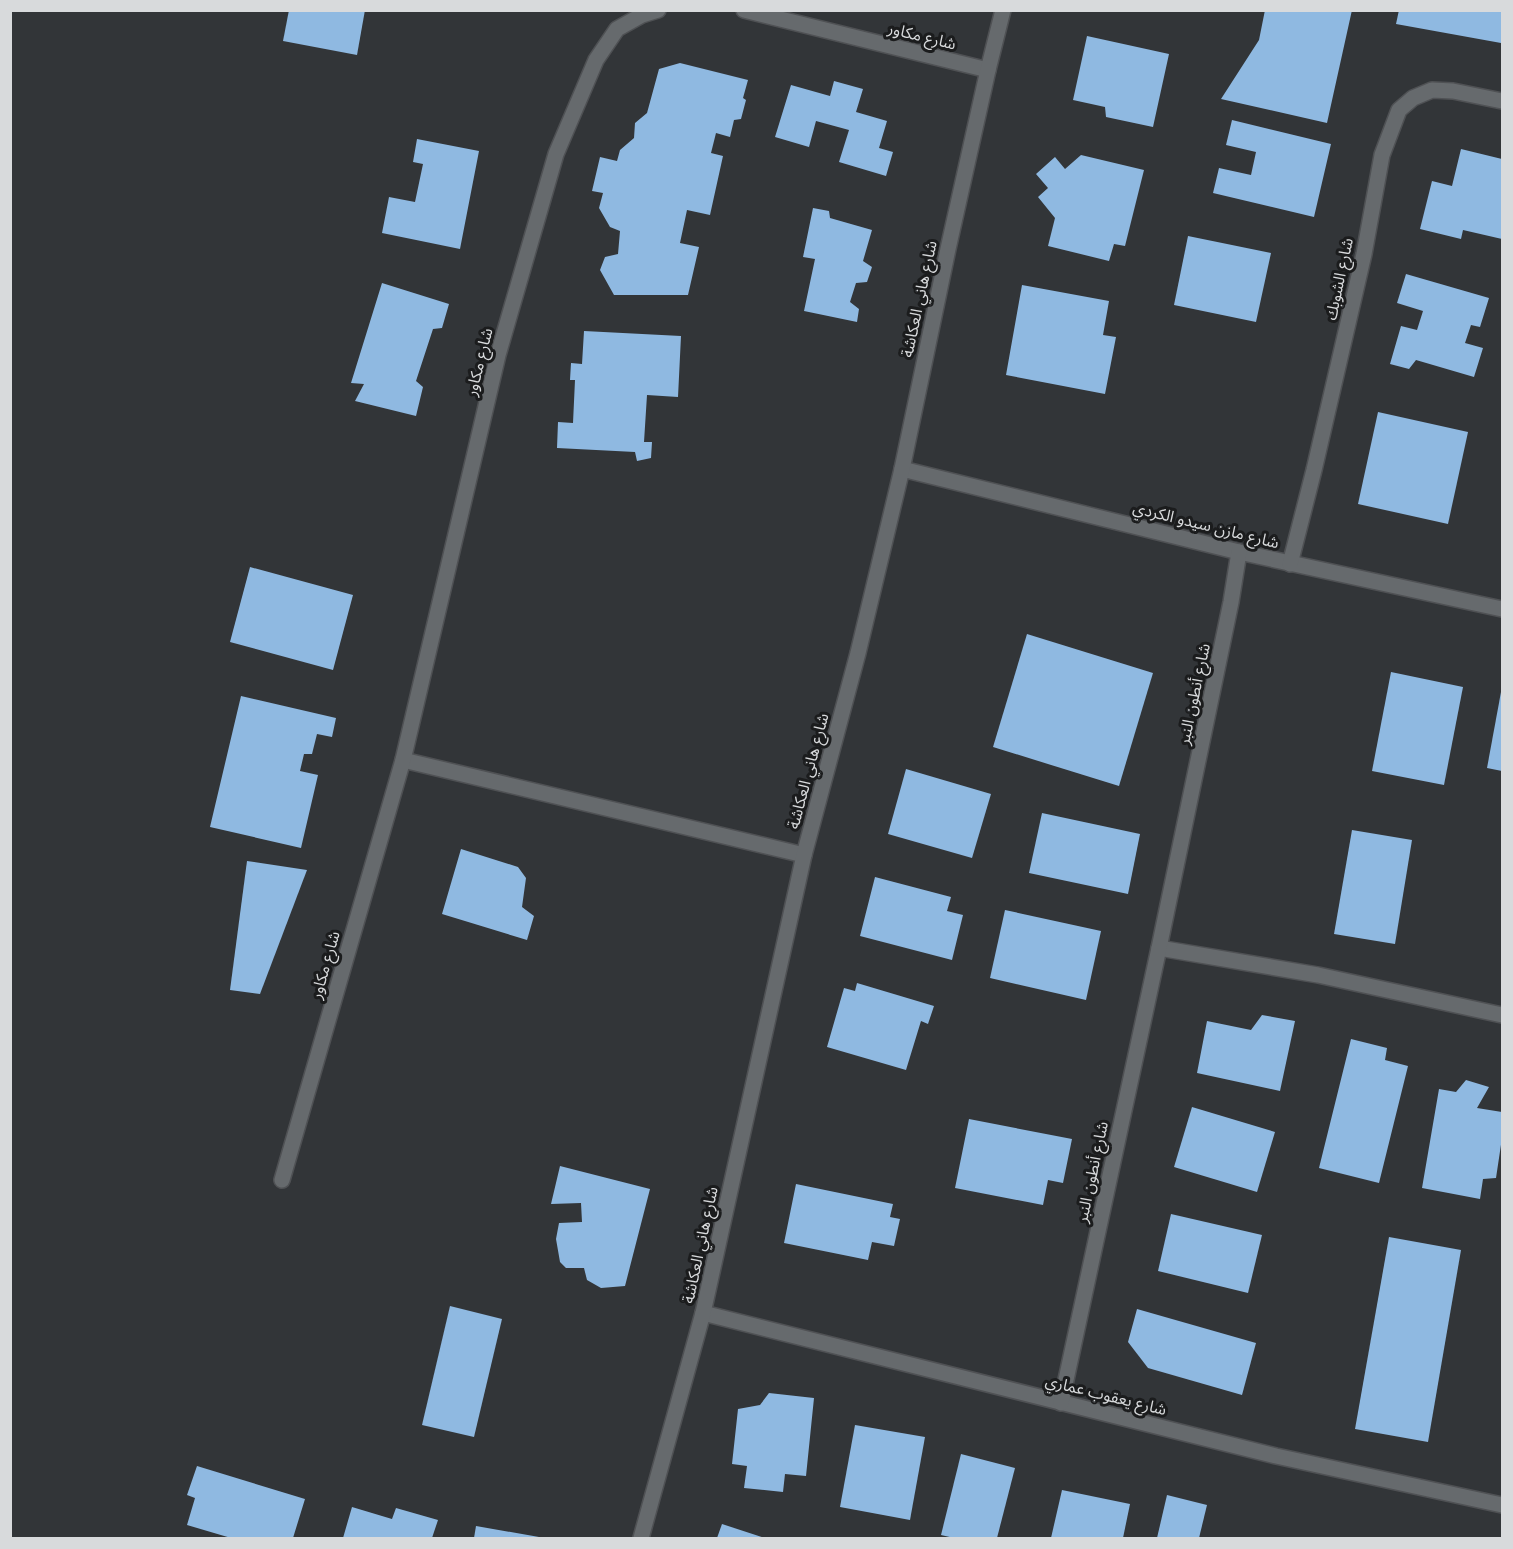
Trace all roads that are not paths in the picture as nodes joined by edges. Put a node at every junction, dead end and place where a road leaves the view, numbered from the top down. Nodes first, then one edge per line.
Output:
1 (658, 10) edge
2 (744, 10) edge
3 (1003, 10) edge
4 (988, 70) junction
5 (1503, 101) edge
6 (902, 469) junction
7 (1239, 552) junction
8 (1290, 564) junction
9 (1503, 609) edge
10 (403, 760) junction
11 (804, 855) junction
12 (1159, 948) junction
13 (1503, 1015) edge
14 (282, 1180) dead end
15 (703, 1313) junction
16 (1061, 1402) junction
17 (1503, 1505) edge
18 (641, 1539) edge

1 - 10 street, شارع مكاور
2 - 4 street, شارع مكاور
3 - 4 street, شارع هاني العكاشة
4 - 6 street, شارع هاني العكاشة
5 - 8 street, شارع الشوبك
6 - 7 street, شارع مازن سيدو الكردي
6 - 11 street, شارع هاني العكاشة
7 - 8 street, شارع مازن سيدو الكردي
7 - 12 street, شارع أنطون النبر
8 - 9 street, شارع مازن سيدو الكردي
10 - 11 street
10 - 14 street, شارع مكاور
11 - 15 street, شارع هاني العكاشة
12 - 13 street
12 - 16 street, شارع أنطون النبر
15 - 16 street, شارع يعقوب عماري
15 - 18 street, شارع هاني العكاشة
16 - 17 street, شارع يعقوب عماري

